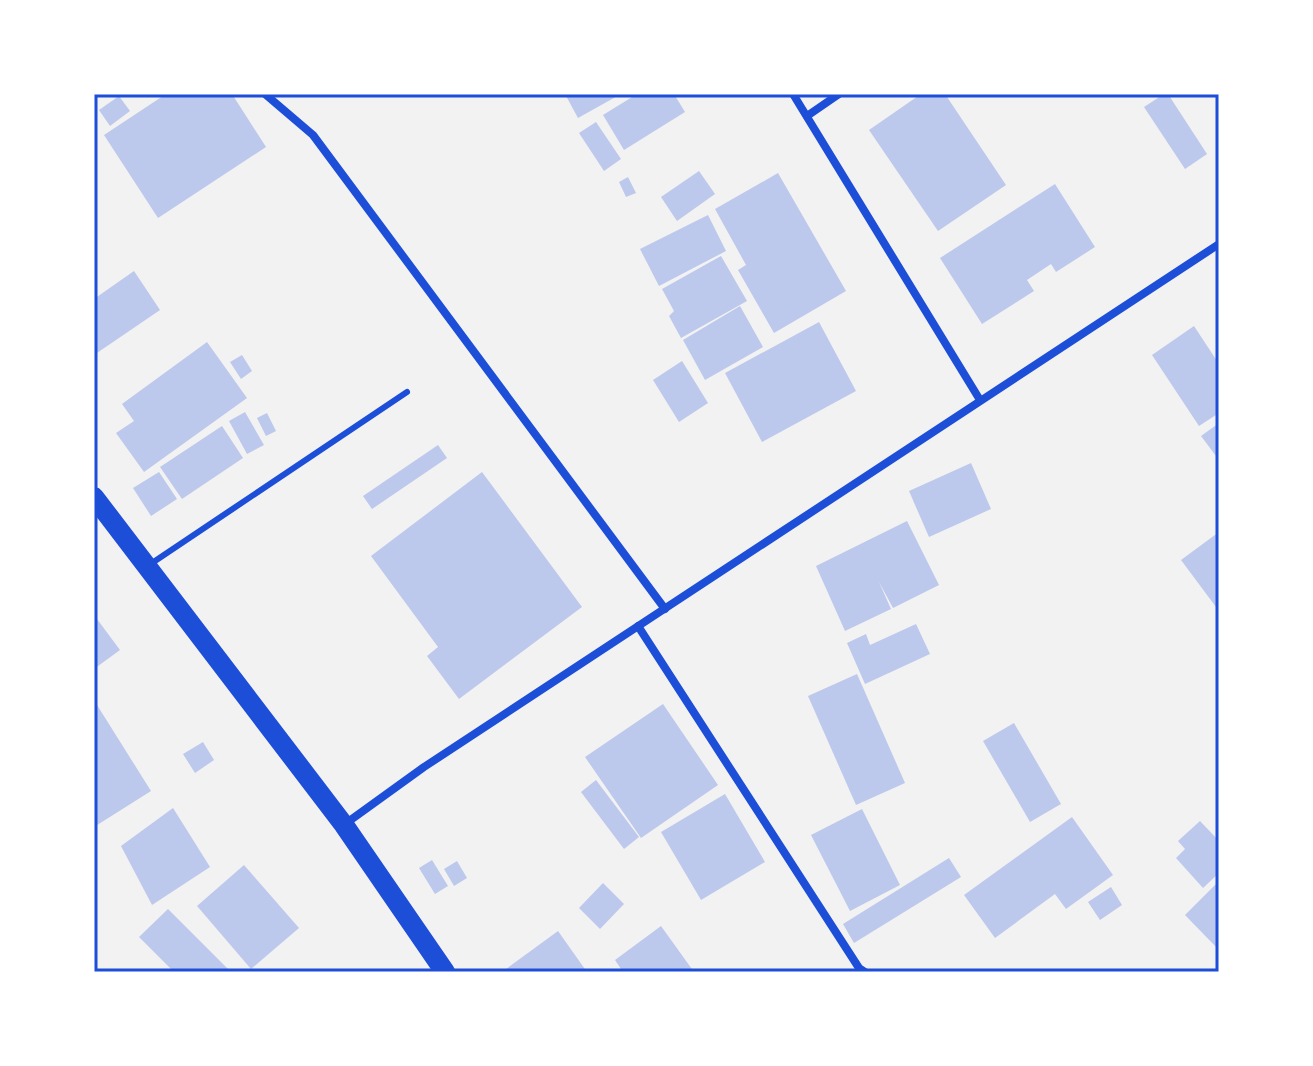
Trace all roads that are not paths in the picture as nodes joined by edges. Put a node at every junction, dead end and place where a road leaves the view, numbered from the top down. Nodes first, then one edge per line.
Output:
1 (265, 94) edge
2 (793, 94) edge
3 (839, 94) edge
4 (807, 116) junction
5 (1219, 244) edge
6 (407, 392) dead end
7 (980, 400) junction
8 (94, 497) edge
9 (145, 568) junction
10 (665, 609) junction
11 (638, 626) junction
12 (344, 825) junction
13 (445, 972) edge
14 (865, 972) edge

1 - 10 street
2 - 4 street
3 - 4 street
4 - 7 street
5 - 7 street
6 - 9 lane
7 - 10 street
8 - 9 main road
9 - 12 main road
10 - 11 street
11 - 12 street
11 - 14 street
12 - 13 main road

